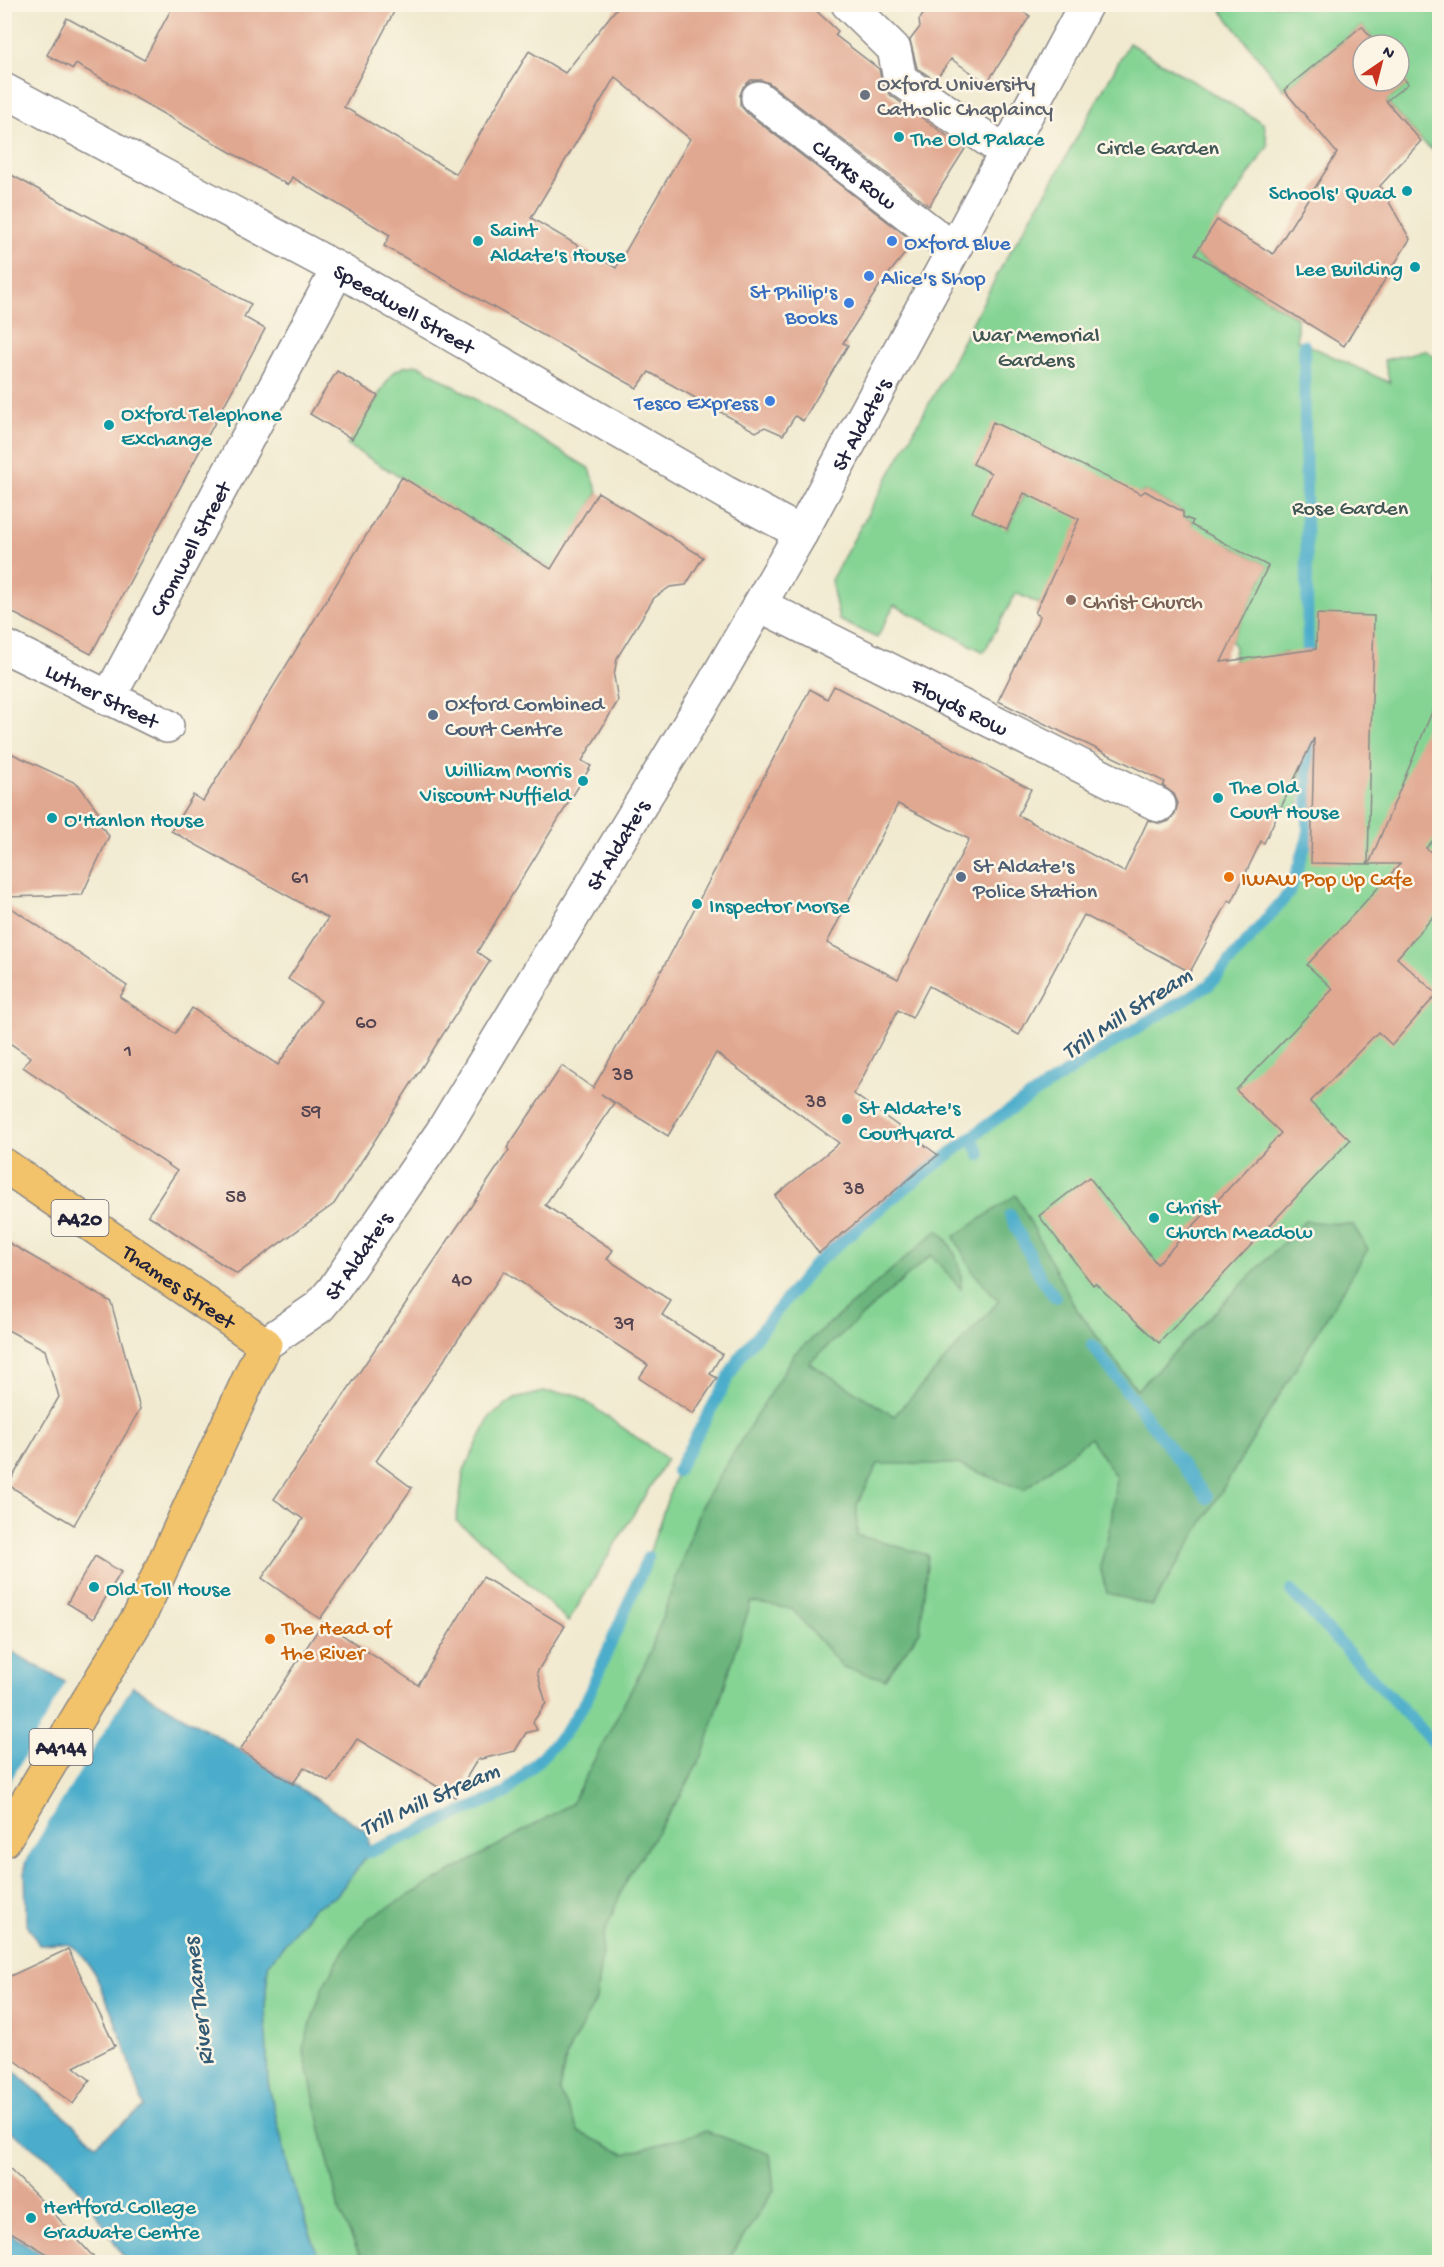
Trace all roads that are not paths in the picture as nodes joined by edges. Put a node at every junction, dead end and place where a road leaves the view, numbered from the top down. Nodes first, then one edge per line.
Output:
1 (848, 4) edge
2 (1086, 4) edge
3 (4, 90) edge
4 (758, 98) dead end
5 (1006, 153) junction
6 (953, 249) junction
7 (338, 269) junction
8 (801, 533) junction
9 (760, 604) junction
10 (4, 646) edge
11 (108, 699) junction
12 (167, 726) dead end
13 (1159, 806) dead end
14 (4, 1165) edge
15 (265, 1344) junction
16 (4, 1840) edge

1 - 5 street
2 - 5 street, St Aldate's
3 - 7 street, Speedwell Street
4 - 6 street, Clarks Row
5 - 6 street, St Aldate's
6 - 8 street, St Aldate's
7 - 8 street, Speedwell Street
7 - 11 street, Cromwell Street
8 - 9 street, St Aldate's
9 - 13 street, Floyds Row
9 - 15 street, St Aldate's
10 - 11 street, Luther Street
11 - 12 street, Luther Street
14 - 15 main road, Thames Street / A420
15 - 16 main road, A4144

